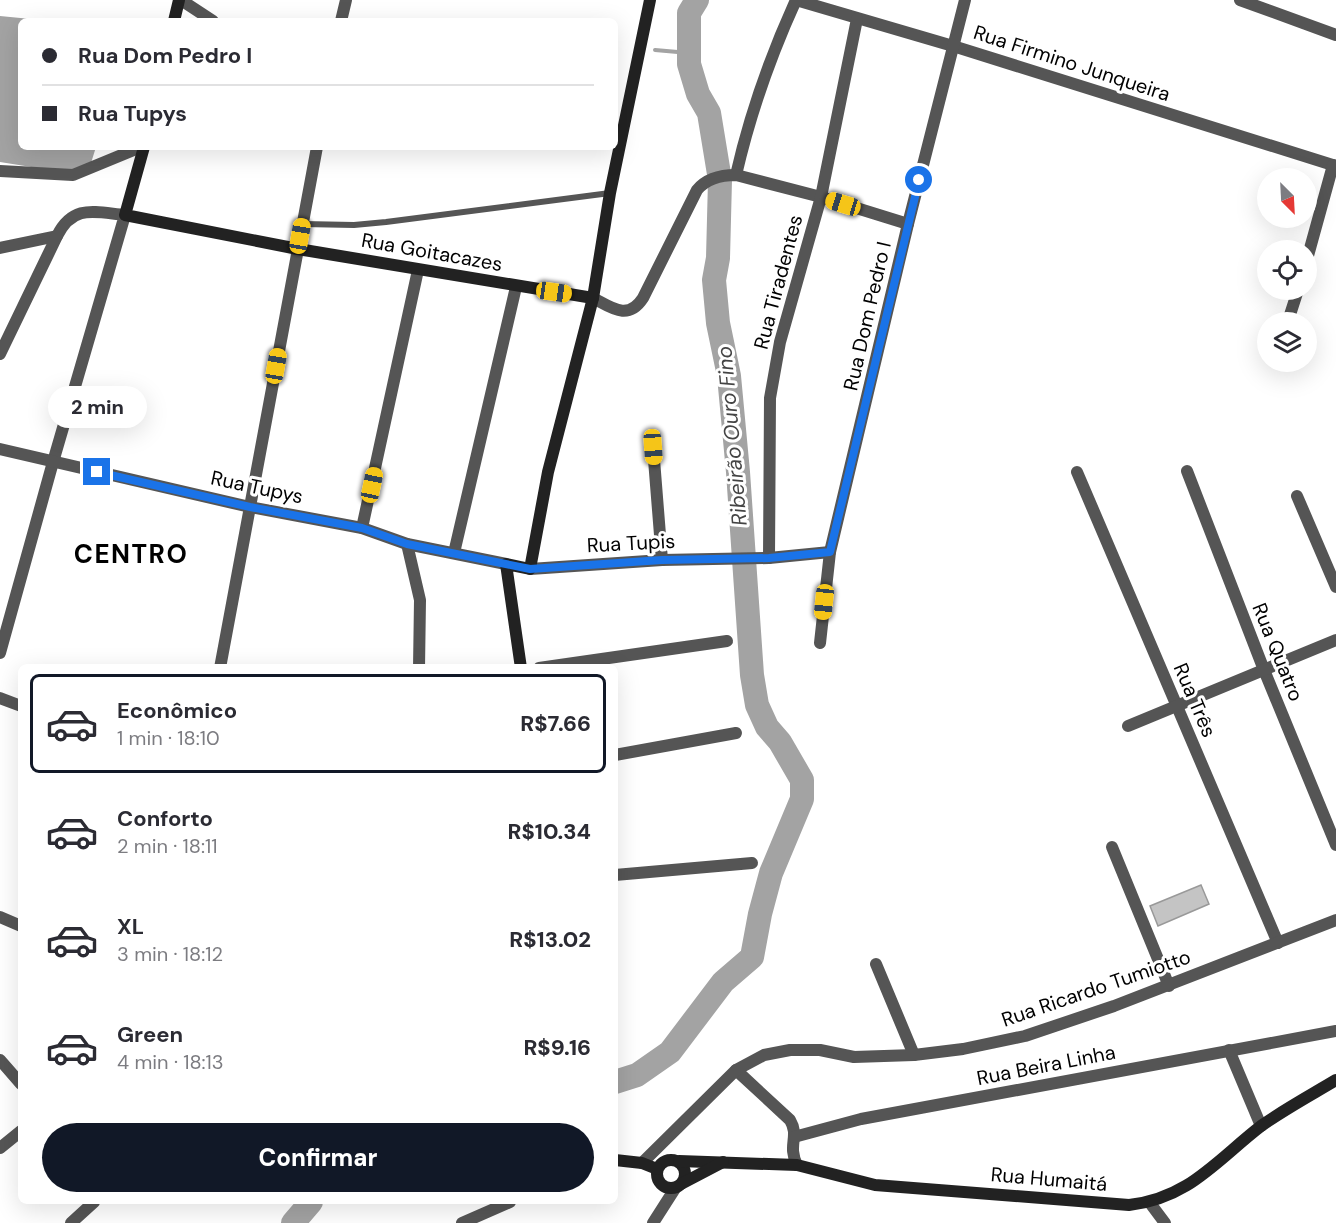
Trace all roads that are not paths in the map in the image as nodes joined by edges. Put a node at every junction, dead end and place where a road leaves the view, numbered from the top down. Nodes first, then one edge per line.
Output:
1 (180, 0) edge
2 (346, 0) edge
3 (650, 0) edge
4 (796, 0) edge
5 (965, 0) edge
6 (1240, 0) edge
7 (175, 18) edge
8 (208, 18) edge
9 (342, 18) edge
10 (857, 19) junction
11 (1336, 35) edge
12 (953, 46) junction
13 (136, 150) edge
14 (142, 150) edge
15 (316, 150) edge
16 (1335, 166) edge
17 (0, 171) edge
18 (731, 176) junction
19 (610, 193) junction
20 (821, 197) junction
21 (125, 215) junction
22 (302, 224) junction
23 (908, 224) junction
24 (57, 236) junction
25 (1313, 240) edge
26 (0, 248) edge
27 (298, 249) junction
28 (418, 270) junction
29 (516, 287) junction
30 (593, 298) junction
31 (0, 354) edge
32 (653, 447) dead end
33 (0, 449) edge
34 (53, 462) junction
35 (1187, 471) dead end
36 (1077, 472) dead end
37 (1297, 496) dead end
38 (250, 507) junction
39 (362, 528) junction
40 (407, 544) junction
41 (830, 552) junction
42 (454, 553) junction
43 (762, 558) junction
44 (662, 560) junction
45 (506, 564) junction
46 (530, 569) junction
47 (1336, 587) edge
48 (1336, 640) edge
49 (726, 641) dead end
50 (820, 643) dead end
51 (0, 653) edge
52 (221, 664) edge
53 (419, 664) edge
54 (520, 664) edge
55 (566, 664) edge
56 (1264, 670) junction
57 (0, 698) edge
58 (18, 705) edge
59 (1176, 706) junction
60 (1128, 726) dead end
61 (736, 733) dead end
62 (618, 754) edge
63 (1336, 845) edge
64 (1112, 847) dead end
65 (752, 863) dead end
66 (618, 875) edge
67 (0, 917) edge
68 (1336, 920) edge
69 (18, 925) edge
70 (1278, 944) junction
71 (876, 964) dead end
72 (1168, 986) junction
73 (1336, 1031) edge
74 (1228, 1050) junction
75 (914, 1055) junction
76 (0, 1060) edge
77 (736, 1070) junction
78 (1336, 1080) edge
79 (18, 1081) edge
80 (1261, 1126) junction
81 (18, 1133) edge
82 (794, 1137) junction
83 (0, 1148) edge
84 (618, 1160) edge
85 (679, 1161) junction
86 (724, 1162) junction
87 (642, 1163) junction
88 (797, 1166) junction
89 (657, 1169) junction
90 (679, 1186) junction
91 (1150, 1203) junction
92 (92, 1204) edge
93 (505, 1204) edge
94 (70, 1223) edge
95 (462, 1223) edge
96 (653, 1223) edge
97 (1165, 1223) edge

1 - 7 street
1 - 8 street
2 - 9 street
3 - 19 street
4 - 10 street, Rua Firmino Junqueira
4 - 18 street
5 - 12 street, Rua Dom Pedro I
6 - 11 street
10 - 12 street, Rua Firmino Junqueira
10 - 20 street, Rua Tiradentes
12 - 16 street, Rua Firmino Junqueira
12 - 23 street, Rua Dom Pedro I
13 - 17 street
14 - 21 street
15 - 22 street
16 - 25 street
18 - 20 street
18 - 30 street, Rua Goitacazes
19 - 22 lane
19 - 30 street
20 - 23 street
20 - 43 street, Rua Tiradentes
21 - 24 street, Rua Goitacazes
21 - 27 street, Rua Goitacazes
21 - 34 street
22 - 27 street
23 - 41 street, Rua Dom Pedro I
24 - 26 street
24 - 31 street
27 - 28 street, Rua Goitacazes
27 - 38 street
28 - 29 street, Rua Goitacazes
28 - 39 street
29 - 30 street, Rua Goitacazes
29 - 42 street
30 - 46 street
32 - 44 street
33 - 34 street, Rua Tupys
34 - 38 street, Rua Tupys
34 - 51 street
35 - 56 street, Rua Quatro
36 - 59 street, Rua Três
37 - 47 street
38 - 39 street, Rua Tupys
38 - 52 street
39 - 40 street, Rua Tupys
40 - 42 street, Rua Tupys
40 - 53 street
41 - 43 street, Rua Tupis
41 - 50 street, Rua Dom Pedro I
42 - 45 street, Rua Tupys
43 - 44 street, Rua Tupis
44 - 46 street, Rua Tupis
45 - 46 street, Rua Tupis
45 - 54 street
48 - 56 street
49 - 55 street
56 - 59 street
56 - 63 street, Rua Quatro
57 - 58 street
59 - 60 street
59 - 70 street, Rua Três
61 - 62 street
64 - 72 street
65 - 66 street
67 - 69 street
68 - 70 street, Rua Ricardo Tumiotto
70 - 72 street, Rua Ricardo Tumiotto
71 - 75 street
72 - 75 street, Rua Ricardo Tumiotto
73 - 74 street, Rua Beira Linha
74 - 80 street
74 - 82 street, Rua Beira Linha
75 - 77 street, Rua Ricardo Tumiotto
76 - 79 street
77 - 82 street
77 - 87 street, Rua Ricardo Tumiotto
78 - 80 street, Rua Humaitá
80 - 91 street, Rua Humaitá
81 - 83 street
82 - 88 street
84 - 87 street
85 - 86 street, Rua Humaitá
85 - 89 street, Rua Humaitá
85 - 90 street
86 - 88 street, Rua Humaitá
86 - 90 street
87 - 89 street
88 - 91 street, Rua Humaitá
89 - 90 street
90 - 96 street
91 - 97 street
92 - 94 street
93 - 95 street

